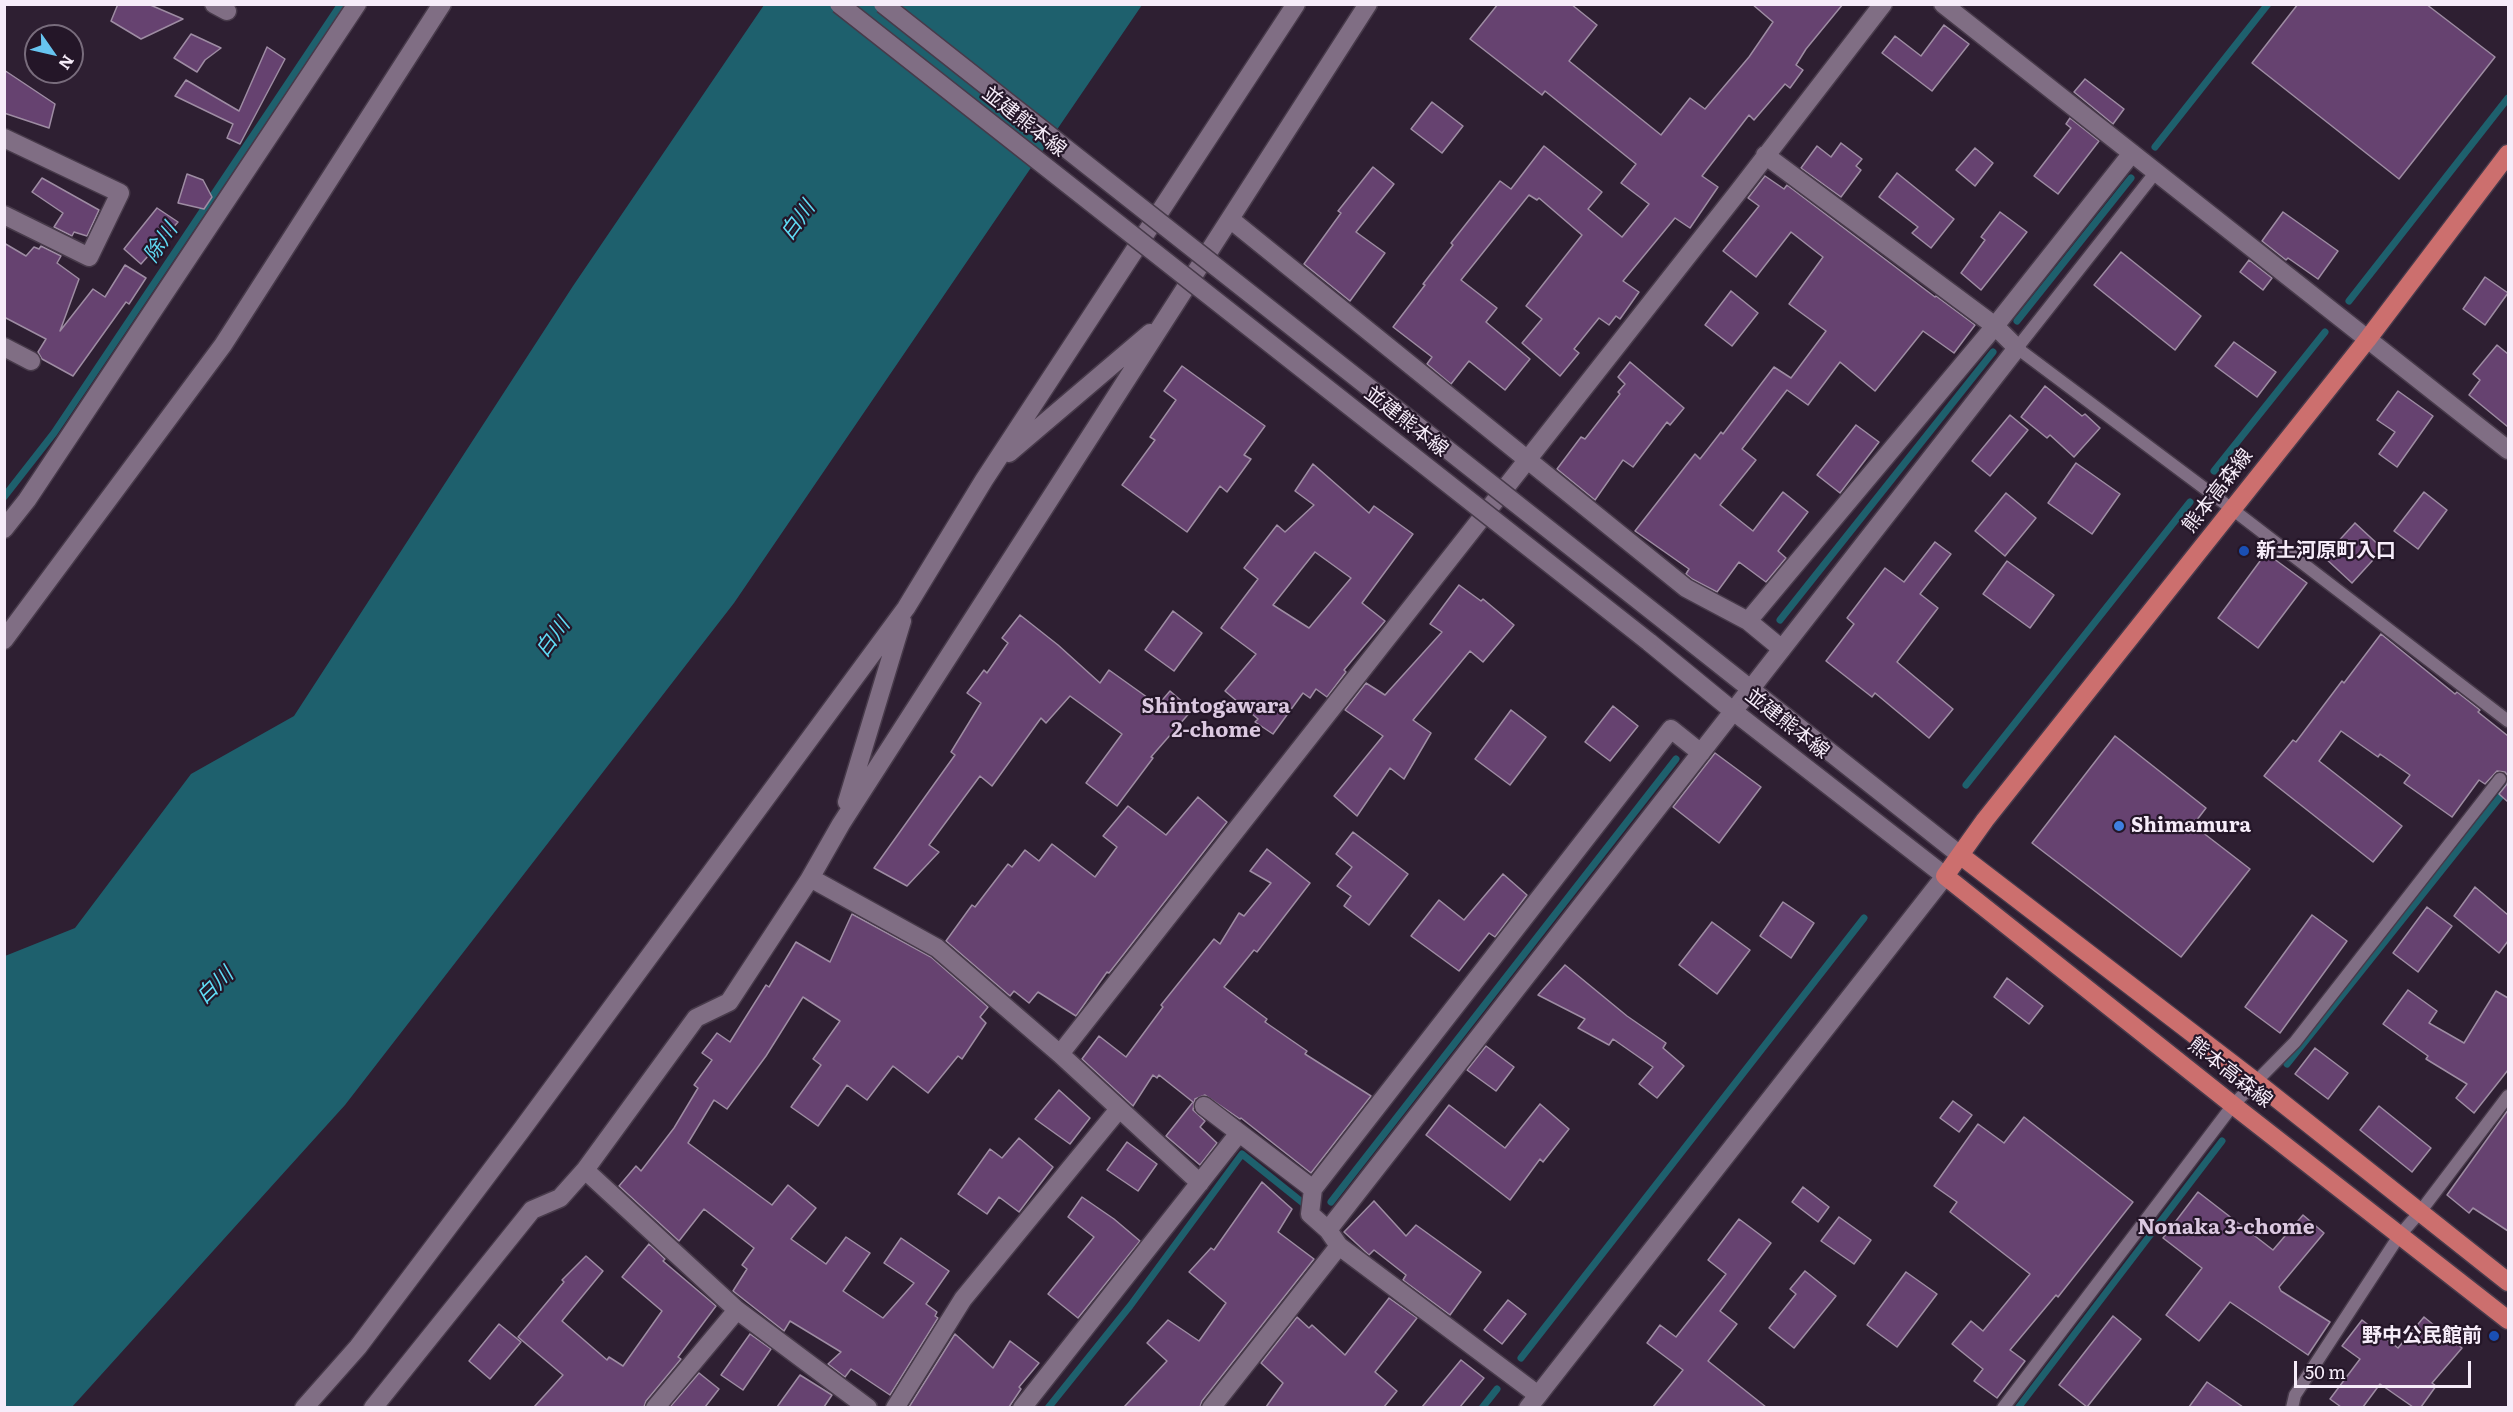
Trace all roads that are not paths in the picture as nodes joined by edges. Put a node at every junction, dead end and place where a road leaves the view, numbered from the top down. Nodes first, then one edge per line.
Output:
1 (357, 4) edge
2 (442, 4) edge
3 (839, 4) edge
4 (883, 4) edge
5 (1296, 4) edge
6 (1368, 4) edge
7 (1883, 4) edge
8 (1942, 4) edge
9 (4, 138) edge
10 (2132, 153) junction
11 (2508, 154) edge
12 (1765, 155) junction
13 (2156, 173) junction
14 (4, 215) edge
15 (1230, 219) junction
16 (1165, 320) junction
17 (1995, 326) junction
18 (2367, 340) junction
19 (4, 347) edge
20 (2017, 348) junction
21 (31, 361) dead end
22 (2508, 450) edge
23 (1527, 459) junction
24 (993, 467) junction
25 (2232, 509) junction
26 (4, 529) edge
27 (906, 608) junction
28 (1748, 621) junction
29 (4, 640) edge
30 (1782, 650) junction
31 (1750, 690) junction
32 (1733, 711) junction
33 (2508, 721) edge
34 (1701, 753) junction
35 (2500, 779) dead end
36 (841, 824) junction
37 (1960, 855) junction
38 (1945, 876) junction
39 (809, 879) junction
40 (1060, 1054) junction
41 (2256, 1082) junction
42 (2508, 1096) edge
43 (2233, 1105) junction
44 (1204, 1106) dead end
45 (1119, 1109) junction
46 (1239, 1133) junction
47 (585, 1170) junction
48 (1200, 1183) junction
49 (1313, 1189) junction
50 (2420, 1212) junction
51 (1328, 1230) junction
52 (2399, 1236) junction
53 (1339, 1246) junction
54 (2508, 1282) edge
55 (737, 1310) junction
56 (2508, 1320) edge
57 (1535, 1403) edge
58 (304, 1407) edge
59 (374, 1407) edge
60 (655, 1407) edge
61 (868, 1407) edge
62 (895, 1407) edge
63 (1022, 1407) edge
64 (1211, 1407) edge
65 (2003, 1407) edge
66 (2292, 1407) edge

1 - 26 street
2 - 29 street
3 - 32 street, 並建熊本線, bridge
4 - 31 street, 並建熊本線, bridge
5 - 24 street
6 - 15 street
7 - 12 street
8 - 10 street
9 - 14 street
10 - 13 street
10 - 17 street
11 - 18 main road, 熊本高森線
12 - 17 street
12 - 23 street
13 - 18 street
13 - 20 lane
15 - 16 street
15 - 23 street
16 - 24 street
16 - 36 street
17 - 20 street
17 - 28 street
18 - 22 street
18 - 25 main road, 熊本高森線
19 - 21 street
20 - 25 lane
20 - 30 street
23 - 28 street
23 - 40 street
24 - 27 street
25 - 33 lane
25 - 37 main road, 熊本高森線
27 - 36 street
27 - 58 street
28 - 30 street
30 - 31 street
31 - 32 street
31 - 37 street, 並建熊本線
32 - 34 street
32 - 38 street, 並建熊本線
34 - 49 street
34 - 51 street
35 - 41 lane
36 - 39 street
37 - 38 main road, 熊本高森線
37 - 41 main road, 熊本高森線
38 - 43 main road, 熊本高森線
38 - 57 street
39 - 40 street
39 - 47 street
40 - 45 street
41 - 43 lane
41 - 50 main road, 熊本高森線
42 - 50 lane
43 - 52 main road, 熊本高森線
43 - 65 lane
44 - 46 street
45 - 48 street
45 - 62 street
46 - 48 street
46 - 49 street
47 - 55 street
47 - 59 street
48 - 63 street
49 - 51 street
50 - 52 lane
50 - 54 main road, 熊本高森線
51 - 53 street
52 - 56 main road, 熊本高森線
52 - 66 lane
53 - 57 street
53 - 64 street
55 - 60 street
55 - 61 street

